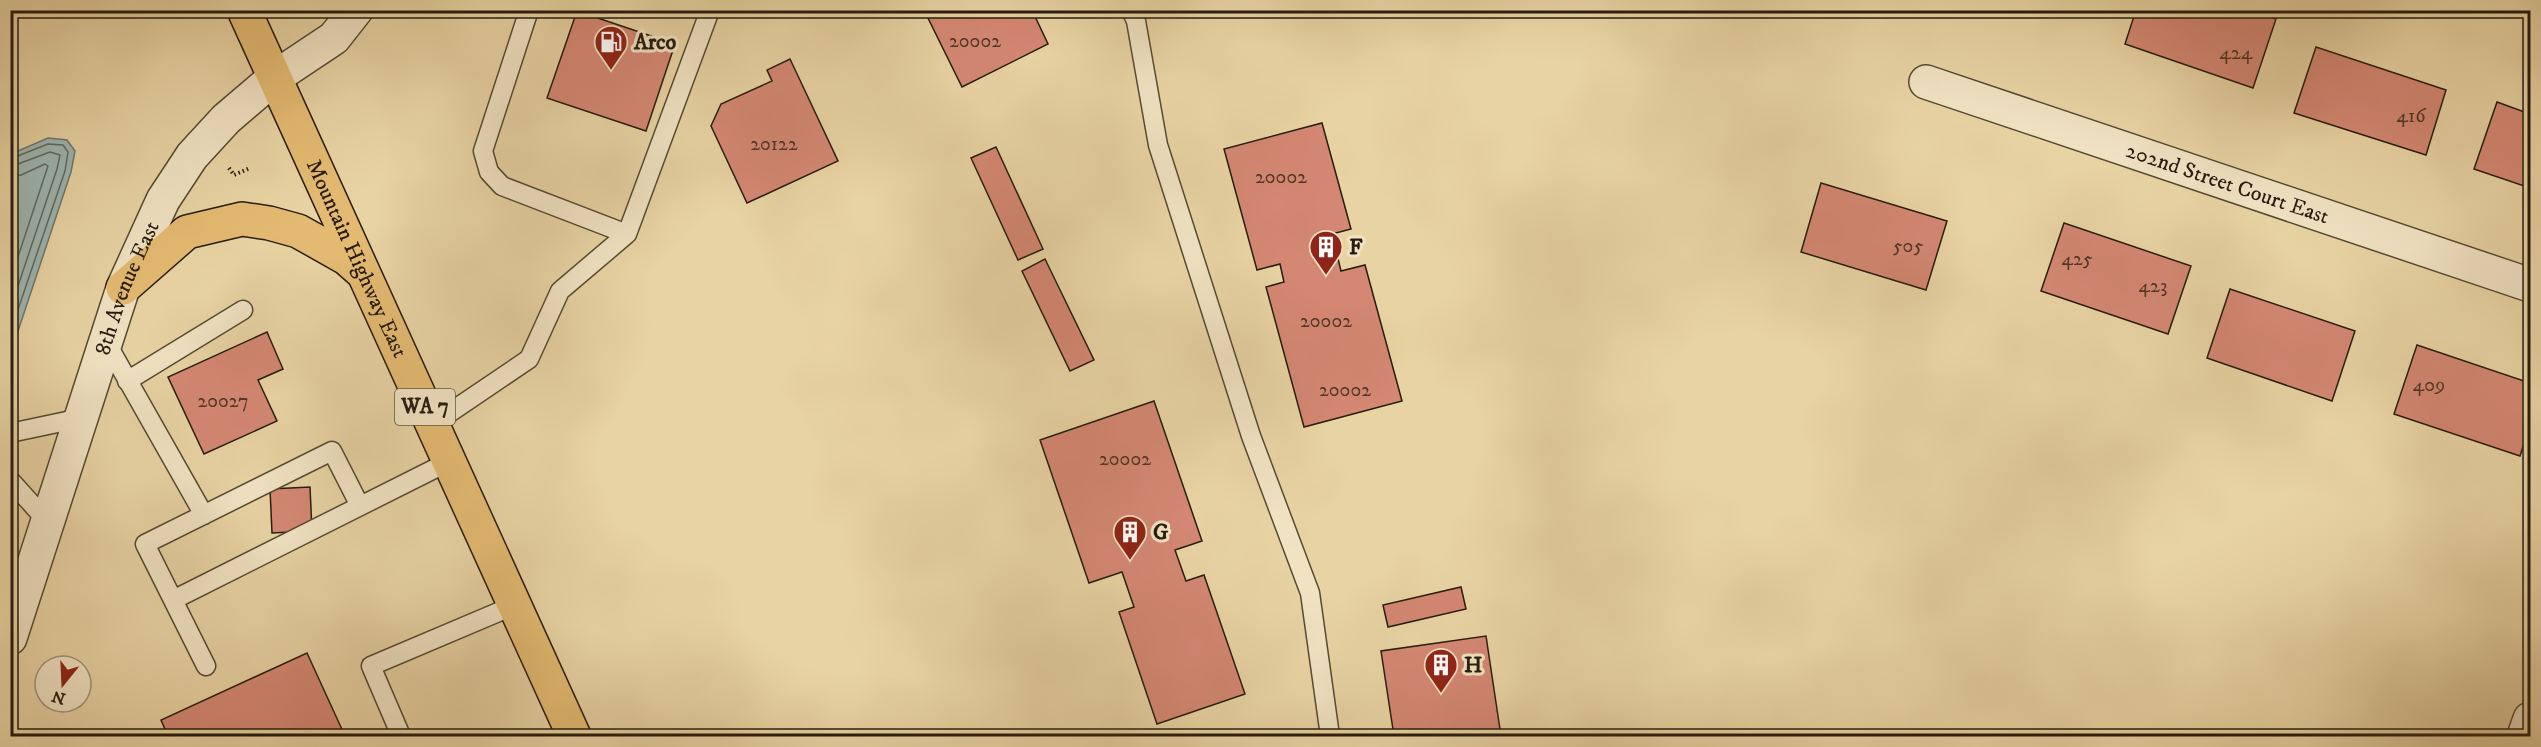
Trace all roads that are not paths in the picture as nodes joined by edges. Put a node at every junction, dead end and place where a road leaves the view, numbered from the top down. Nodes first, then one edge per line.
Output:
1 (244, 10) edge
2 (356, 10) edge
3 (530, 10) edge
4 (710, 10) edge
5 (1131, 10) edge
6 (274, 78) junction
7 (1926, 82) dead end
8 (627, 234) junction
9 (366, 276) junction
10 (2530, 285) edge
11 (123, 288) junction
12 (243, 310) dead end
13 (105, 342) junction
14 (128, 381) junction
15 (81, 418) junction
16 (433, 424) junction
17 (10, 433) edge
18 (450, 461) junction
19 (10, 480) edge
20 (360, 506) junction
21 (204, 515) junction
22 (48, 522) junction
23 (173, 600) junction
24 (515, 605) junction
25 (10, 638) edge
26 (206, 666) dead end
27 (2530, 719) edge
28 (401, 736) edge
29 (574, 736) edge
30 (1330, 736) edge
31 (2524, 736) edge

1 - 6 main road, Mountain Highway East / WA 7
2 - 6 street, 8th Avenue East
3 - 8 lane
4 - 8 lane
5 - 30 lane
6 - 9 main road, Mountain Highway East / WA 7
6 - 11 street, 8th Avenue East
7 - 10 street, 202nd Street Court East
8 - 16 lane
9 - 11 main road
9 - 16 main road, Mountain Highway East / WA 7
11 - 13 street, 8th Avenue East
12 - 14 lane
13 - 14 lane
13 - 15 street, 8th Avenue East
14 - 21 lane
15 - 17 lane
15 - 22 street, 8th Avenue East
16 - 18 main road, Mountain Highway East / WA 7
18 - 20 lane
18 - 24 main road, Mountain Highway East / WA 7
19 - 22 lane
20 - 21 lane
20 - 23 lane
21 - 23 lane
22 - 25 street, 8th Avenue East
23 - 26 lane
24 - 28 lane
24 - 29 main road, Mountain Highway East / WA 7
27 - 31 street

